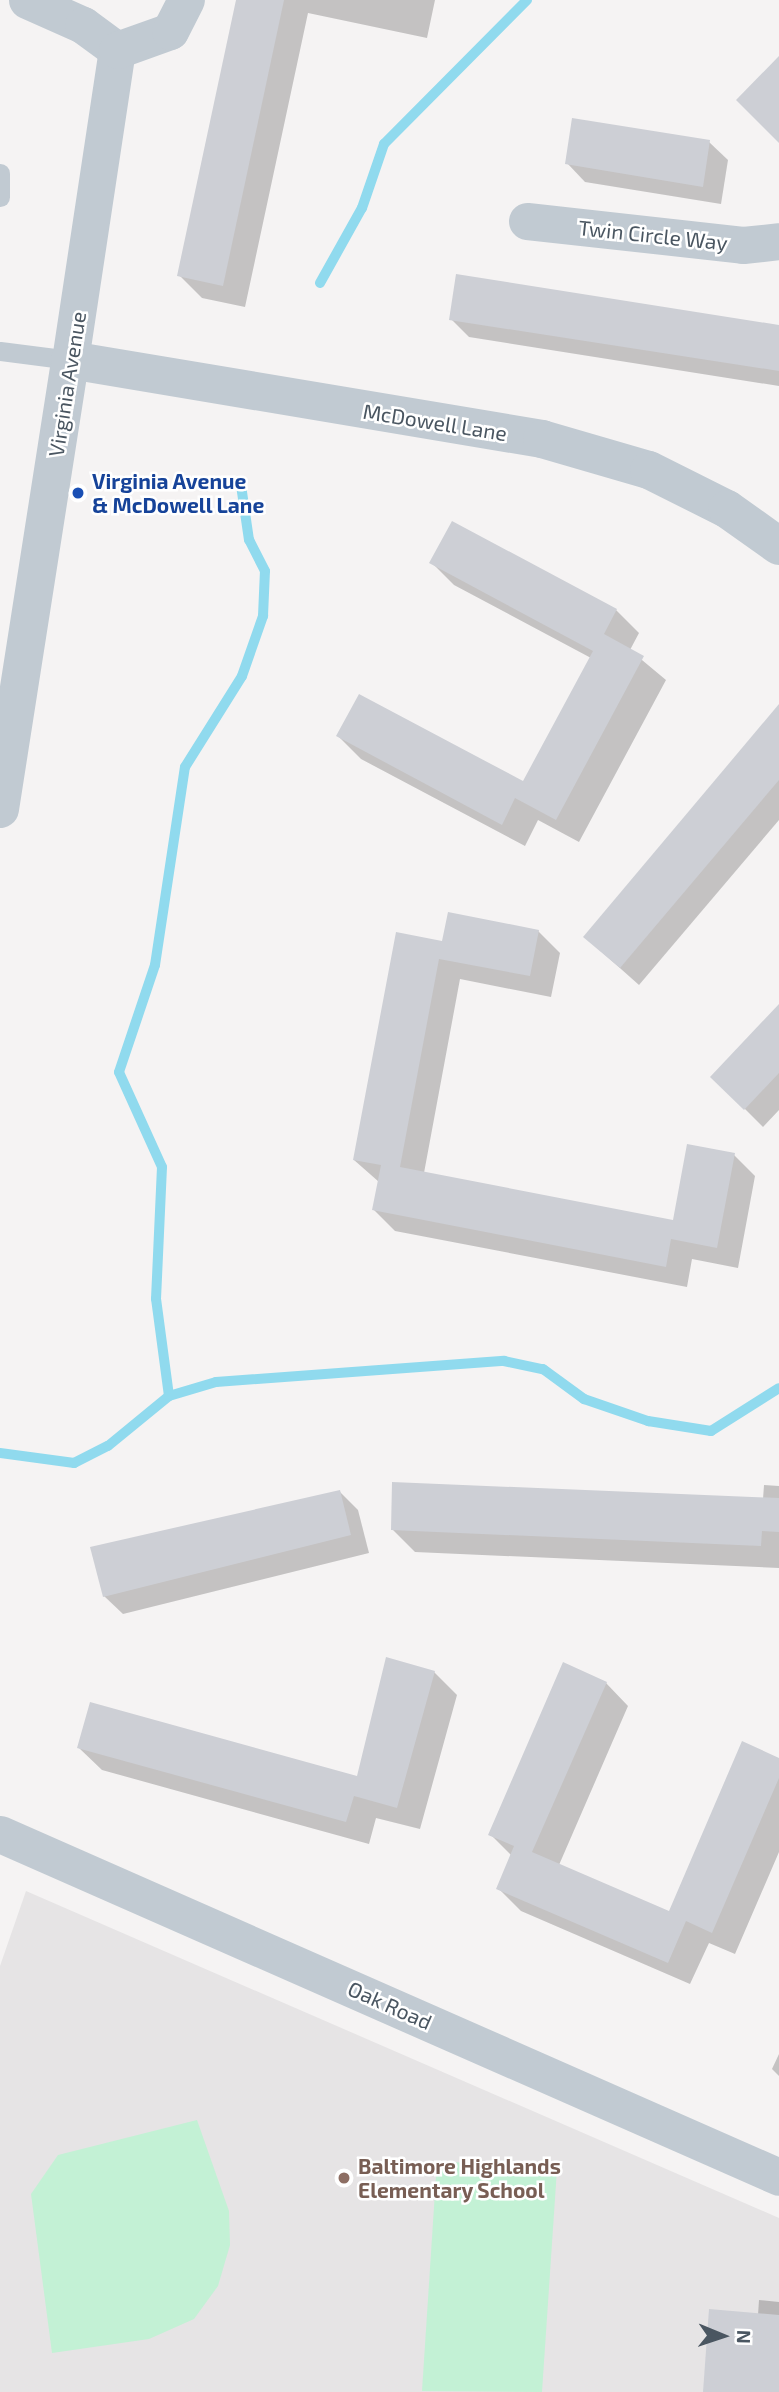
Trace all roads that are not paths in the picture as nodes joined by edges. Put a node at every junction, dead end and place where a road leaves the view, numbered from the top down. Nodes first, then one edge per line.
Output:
1 (27, 0) edge
2 (186, 0) edge
3 (117, 50) junction
4 (0, 173) edge
5 (0, 198) edge
6 (527, 220) dead end
7 (779, 240) edge
8 (0, 351) edge
9 (70, 360) junction
10 (779, 546) edge
11 (0, 809) edge
12 (0, 1834) edge
13 (779, 2176) edge

1 - 3 street
2 - 3 street
3 - 9 street, Virginia Avenue
4 - 5 lane
6 - 7 street, Twin Circle Way
8 - 9 lane
9 - 10 street, McDowell Lane
9 - 11 street, Virginia Avenue
12 - 13 street, Oak Road

